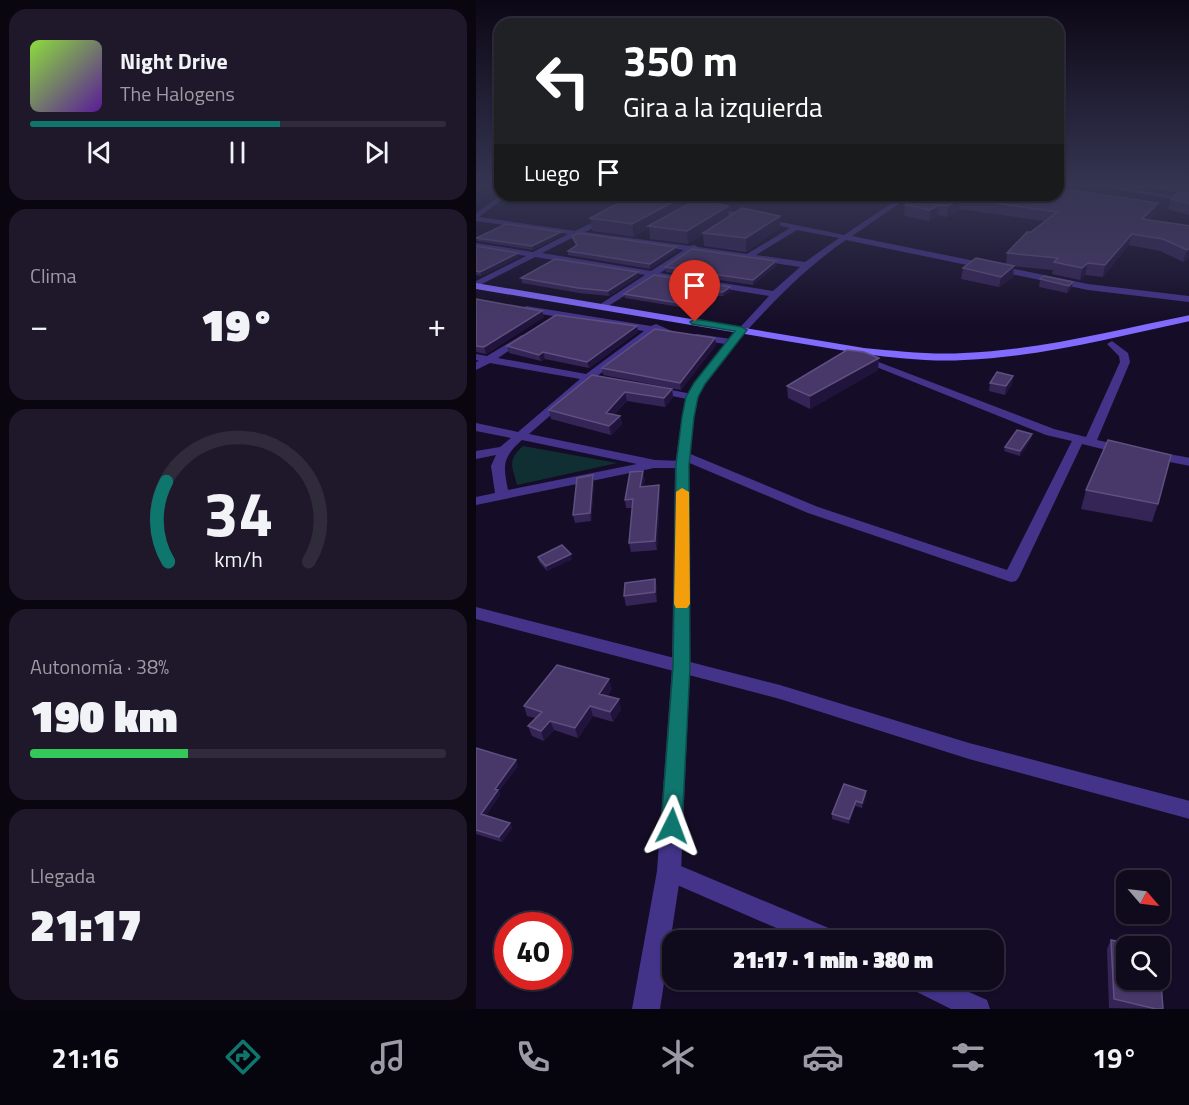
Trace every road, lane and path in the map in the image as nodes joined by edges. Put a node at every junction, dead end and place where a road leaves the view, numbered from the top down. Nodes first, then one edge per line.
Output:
1 (563, 231) edge
2 (580, 231) edge
3 (653, 231) edge
4 (790, 231) edge
5 (812, 231) edge
6 (855, 231) edge
7 (576, 233) junction
8 (846, 237) junction
9 (635, 241) junction
10 (701, 242) dead end
11 (476, 245) edge
12 (691, 249) junction
13 (535, 254) junction
14 (748, 257) junction
15 (807, 265) junction
16 (654, 273) junction
17 (476, 285) edge
18 (476, 293) edge
19 (775, 294) junction
20 (1190, 299) edge
21 (512, 306) edge
22 (602, 307) junction
23 (559, 314) junction
24 (1190, 318) edge
25 (656, 327) junction
26 (1190, 327) edge
27 (675, 333) edge
28 (686, 335) edge
29 (736, 336) junction
30 (1112, 344) junction
31 (476, 357) edge
32 (858, 357) junction
33 (488, 359) junction
34 (476, 368) edge
35 (594, 378) junction
36 (646, 388) edge
37 (692, 397) junction
38 (476, 427) edge
39 (518, 436) junction
40 (1084, 441) junction
41 (504, 450) junction
42 (476, 455) edge
43 (683, 460) junction
44 (1190, 462) edge
45 (655, 464) junction
46 (502, 496) junction
47 (476, 501) edge
48 (476, 613) edge
49 (682, 667) junction
50 (1190, 810) edge
51 (669, 871) junction
52 (807, 930) edge
53 (938, 990) edge
54 (646, 1009) edge
55 (978, 1009) edge

1 - 7 street
2 - 7 street
3 - 9 street
4 - 14 street
5 - 8 street
6 - 8 street
7 - 9 street
7 - 13 street
8 - 15 street
8 - 20 street
9 - 12 street
10 - 12 street
11 - 13 street
12 - 14 street
12 - 16 street
13 - 16 street
13 - 17 street
14 - 15 street
15 - 19 street
16 - 19 street
16 - 22 street
17 - 22 main road
18 - 25 main road
19 - 29 street
21 - 23 street
22 - 29 main road
23 - 25 street
23 - 33 street
24 - 29 main road
25 - 27 street
25 - 29 main road
25 - 35 street
26 - 30 main road
28 - 29 street
29 - 32 main road
29 - 37 street
30 - 32 main road
30 - 40 street
31 - 33 street
32 - 40 street
33 - 34 street
33 - 35 street
35 - 39 street
36 - 37 street
37 - 43 street
38 - 39 street
39 - 41 street
39 - 45 street
40 - 43 street
40 - 44 street
41 - 42 street
41 - 46 street
43 - 45 street
43 - 49 street
45 - 46 street
46 - 47 street
48 - 49 street
49 - 50 street
49 - 51 street
51 - 52 street
51 - 54 street
53 - 55 street

